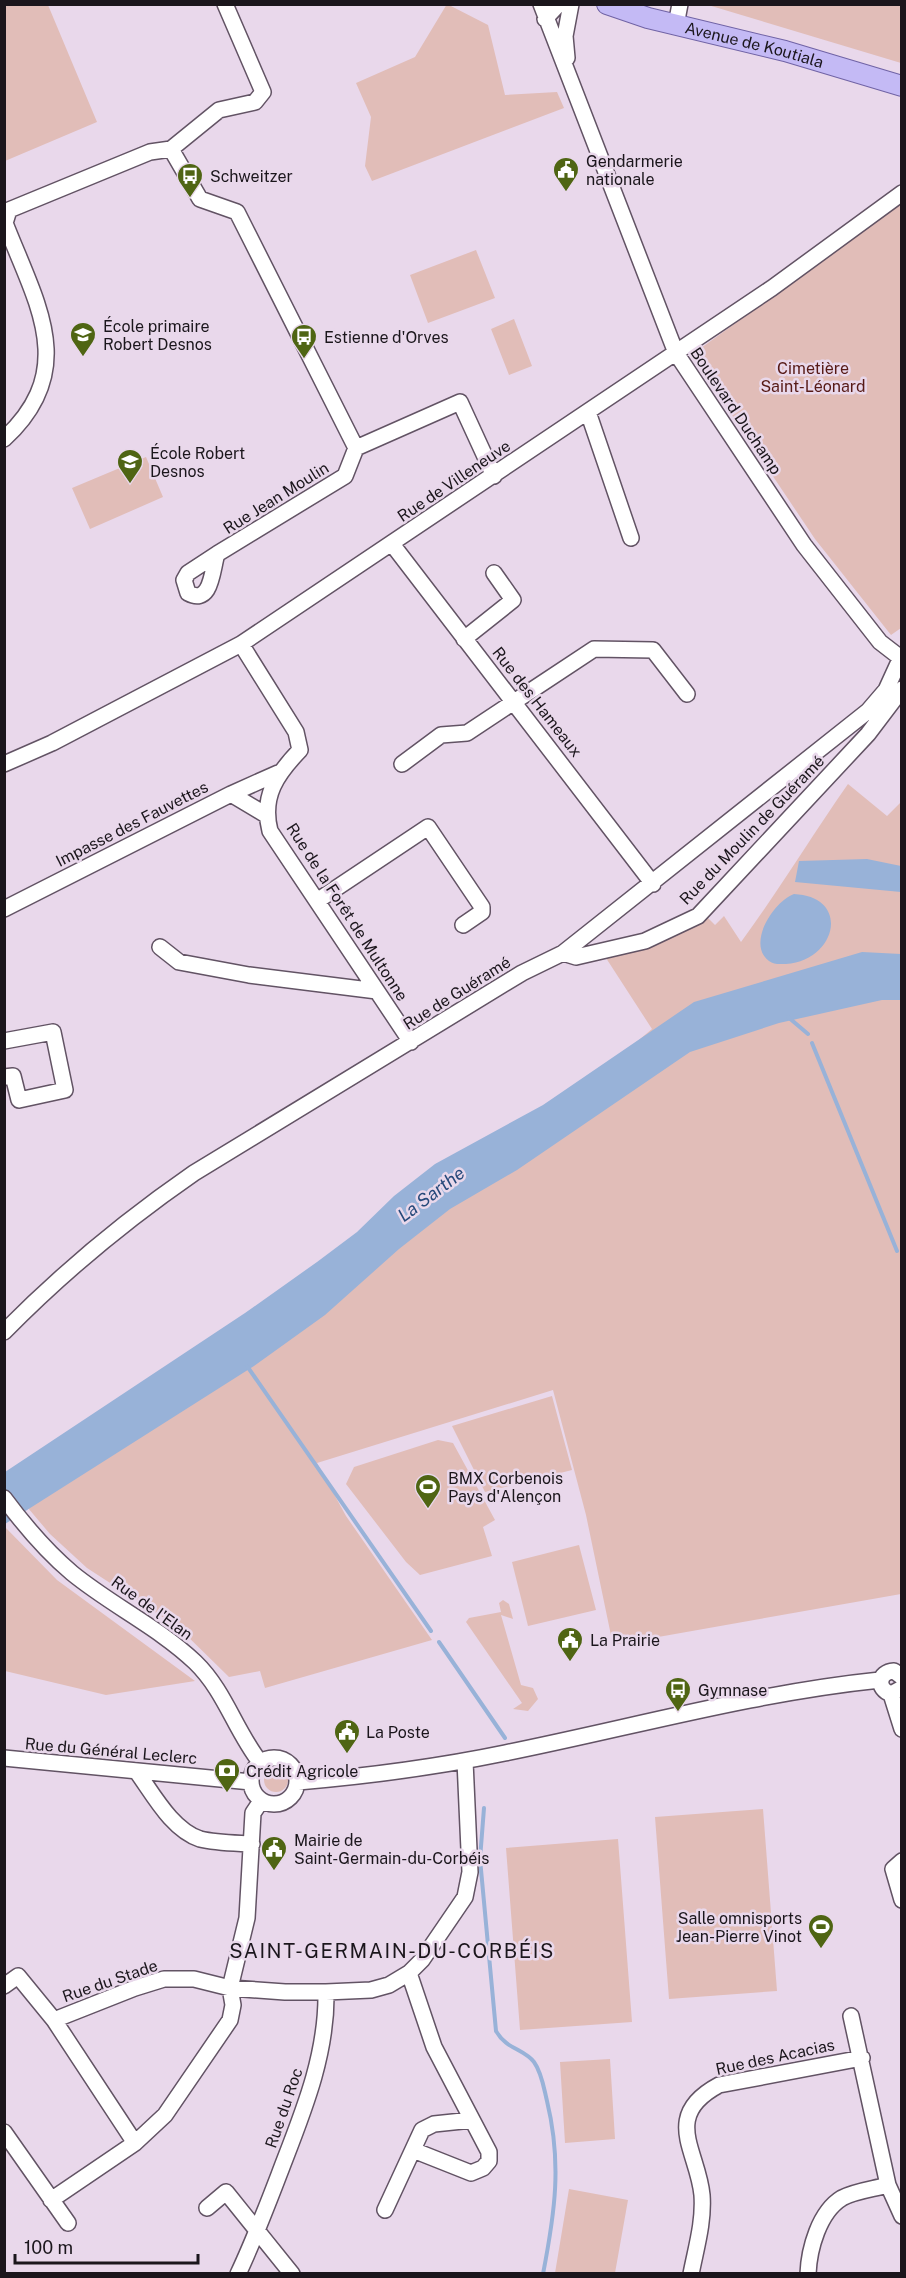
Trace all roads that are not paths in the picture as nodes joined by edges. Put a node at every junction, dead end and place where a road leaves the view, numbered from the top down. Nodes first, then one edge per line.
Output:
1 (225, 4) edge
2 (560, 4) edge
3 (571, 4) edge
4 (607, 4) edge
5 (680, 4) edge
6 (543, 12) edge
7 (676, 25) junction
8 (572, 85) junction
9 (902, 86) edge
10 (171, 149) junction
11 (902, 193) edge
12 (676, 353) junction
13 (588, 412) junction
14 (4, 439) edge
15 (356, 448) junction
16 (494, 476) junction
17 (631, 538) dead end
18 (392, 544) junction
19 (218, 554) dead end
20 (495, 573) dead end
21 (464, 639) junction
22 (241, 644) junction
23 (901, 657) edge
24 (902, 689) edge
25 (687, 694) dead end
26 (515, 703) junction
27 (4, 764) edge
28 (402, 764) dead end
29 (278, 773) junction
30 (231, 794) junction
31 (266, 815) junction
32 (653, 884) junction
33 (317, 901) junction
34 (4, 909) edge
35 (463, 925) dead end
36 (160, 947) dead end
37 (563, 953) junction
38 (376, 991) junction
39 (4, 1041) edge
40 (411, 1042) junction
41 (4, 1077) edge
42 (4, 1332) edge
43 (4, 1498) edge
44 (902, 1677) edge
45 (880, 1680) junction
46 (896, 1691) edge
47 (902, 1729) edge
48 (4, 1758) edge
49 (465, 1761) junction
50 (260, 1762) junction
51 (137, 1772) junction
52 (250, 1782) junction
53 (298, 1782) junction
54 (261, 1801) junction
55 (252, 1844) junction
56 (902, 1861) edge
57 (902, 1900) edge
58 (409, 1973) junction
59 (4, 1986) edge
60 (230, 1988) junction
61 (326, 1992) junction
62 (851, 2016) dead end
63 (54, 2020) junction
64 (862, 2058) junction
65 (472, 2120) junction
66 (4, 2132) edge
67 (135, 2143) junction
68 (413, 2150) junction
69 (888, 2186) junction
70 (51, 2200) junction
71 (207, 2208) dead end
72 (385, 2210) dead end
73 (902, 2216) edge
74 (68, 2223) dead end
75 (258, 2232) junction
76 (238, 2274) edge
77 (292, 2274) edge
78 (691, 2274) edge
79 (808, 2274) edge

1 - 10 street
2 - 6 street, Boulevard Duchamp
3 - 8 street, Boulevard Duchamp
4 - 7 main road, Avenue de Koutiala
5 - 7 street
6 - 8 street, Boulevard Duchamp
7 - 9 main road, Avenue de Koutiala
8 - 12 street, Boulevard Duchamp
10 - 14 street
10 - 15 street
11 - 12 street, Rue de Villeneuve
12 - 13 street, Rue de Villeneuve
12 - 23 street, Boulevard Duchamp
13 - 16 street, Rue de Villeneuve
13 - 17 street
15 - 16 street
15 - 19 street, Rue Jean Moulin
16 - 18 street, Rue de Villeneuve
18 - 21 street, Rue des Hameaux
18 - 22 street, Rue de Villeneuve
20 - 21 street
21 - 26 street, Rue des Hameaux
22 - 27 street, Rue de Villeneuve
22 - 29 street, Rue de la Forêt de Multonne
23 - 32 street, Rue de Guéramé
24 - 37 street, Rue du Moulin de Guéramé
25 - 26 street
26 - 28 street
26 - 32 street, Rue des Hameaux
29 - 30 street, Impasse des Fauvettes
29 - 31 street, Rue de la Forêt de Multonne
30 - 31 street
30 - 34 street, Impasse des Fauvettes
31 - 33 street, Rue de la Forêt de Multonne
32 - 37 street, Rue de Guéramé
33 - 35 street
33 - 38 street, Rue de la Forêt de Multonne
36 - 38 street
37 - 40 street, Rue de Guéramé
38 - 40 street, Rue de la Forêt de Multonne
39 - 41 street
40 - 42 street, Rue de Guéramé
43 - 50 street, Rue de l'Elan
44 - 45 street
45 - 46 street
45 - 49 street
46 - 47 street
48 - 51 street, Rue du Général Leclerc
49 - 53 street
49 - 58 street, Rue du Stade
50 - 52 street
50 - 53 street
51 - 52 street, Rue du Général Leclerc
51 - 55 street
52 - 54 street
53 - 54 street
54 - 55 street
55 - 60 street
56 - 57 street
58 - 61 street, Rue du Stade
58 - 65 street
59 - 63 street
60 - 61 street, Rue du Stade
60 - 63 street, Rue du Stade
60 - 67 street
61 - 75 street, Rue du Roc
62 - 64 street
63 - 67 street
64 - 69 street
64 - 78 street, Rue des Acacias
65 - 68 street
65 - 68 street
66 - 70 street
67 - 70 street
68 - 72 street
69 - 73 street
69 - 79 street
70 - 74 street
71 - 75 street
75 - 76 street, Rue du Roc
75 - 77 street

